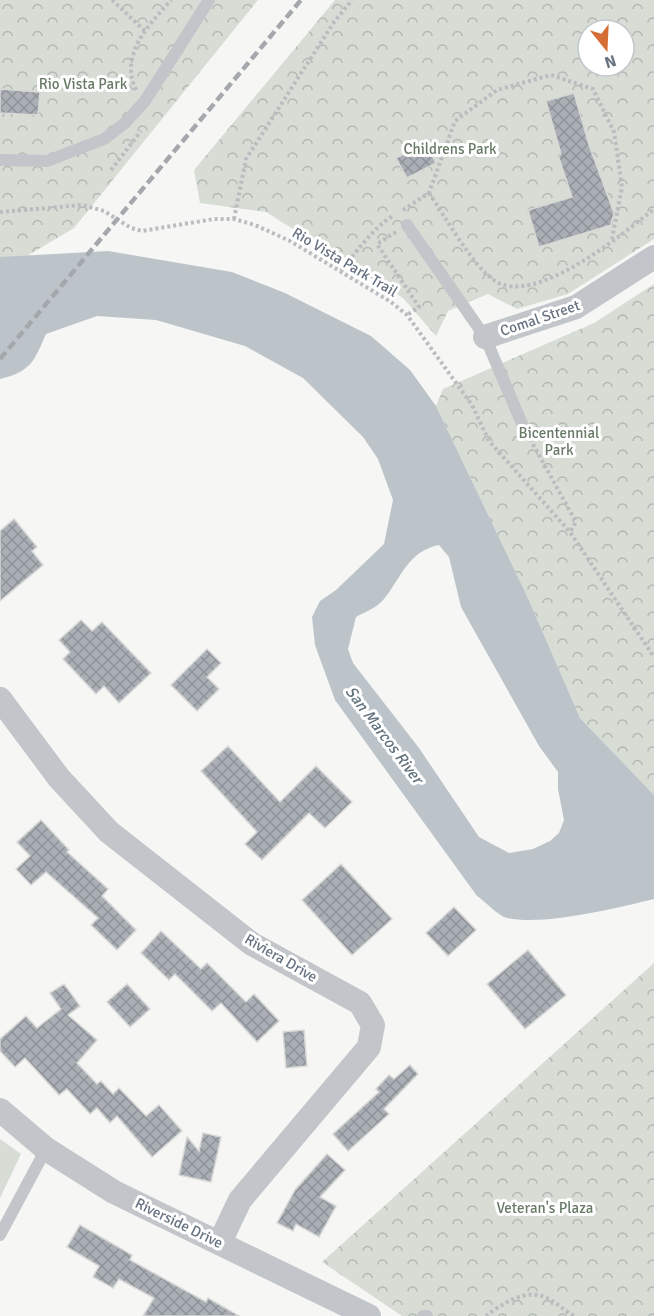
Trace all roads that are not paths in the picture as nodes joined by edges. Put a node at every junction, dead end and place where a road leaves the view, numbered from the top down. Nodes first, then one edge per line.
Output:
1 (209, 0) edge
2 (0, 160) edge
3 (407, 225) road end
4 (654, 257) edge
5 (485, 337) junction
6 (523, 426) road end
7 (0, 699) edge
8 (0, 1110) edge
9 (46, 1149) junction
10 (0, 1235) edge
11 (220, 1242) junction
12 (369, 1316) edge

1 - 2 lane
3 - 5 lane
4 - 5 street, Comal Street
5 - 6 lane
7 - 11 street, Riviera Drive
8 - 9 street, Riverside Drive
9 - 10 lane
9 - 11 street, Riverside Drive
11 - 12 street, Riverside Drive

